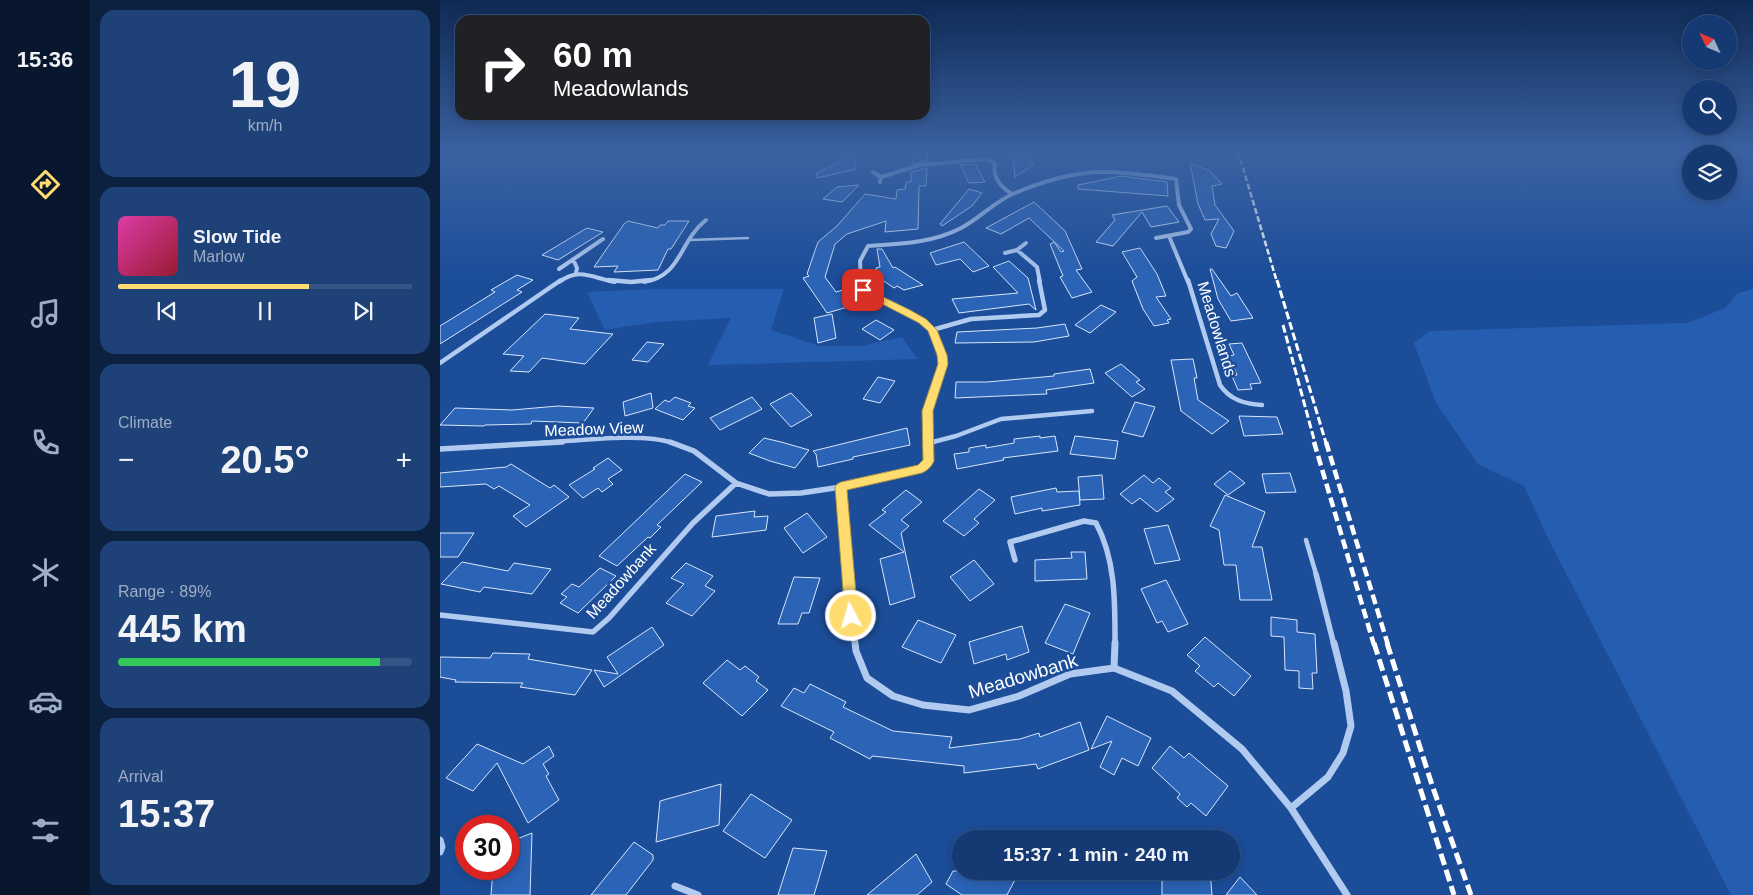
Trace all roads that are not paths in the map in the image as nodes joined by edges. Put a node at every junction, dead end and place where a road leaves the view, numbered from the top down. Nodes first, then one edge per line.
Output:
1 (1016, 193) edge
2 (1178, 193) edge
3 (1012, 194) joint
4 (706, 220) dead end
5 (1169, 236) junction
6 (748, 238) dead end
7 (1156, 238) dead end
8 (603, 239) dead end
9 (689, 240) junction
10 (1026, 243) dead end
11 (1017, 250) junction
12 (1004, 253) dead end
13 (573, 259) junction
14 (559, 269) dead end
15 (576, 273) junction
16 (932, 330) junction
17 (440, 363) edge
18 (1262, 405) dead end
19 (1092, 412) dead end
20 (929, 442) junction
21 (440, 449) edge
22 (736, 483) junction
23 (841, 487) junction
24 (1306, 540) dead end
25 (1015, 560) dead end
26 (1316, 574) joint
27 (440, 615) edge
28 (1114, 668) junction
29 (1291, 808) junction
30 (440, 840) edge
31 (440, 852) edge
32 (675, 886) dead end
33 (698, 895) edge
34 (1347, 895) edge

1 - 3 street
2 - 5 street
3 - 16 street
4 - 9 street
5 - 7 street
5 - 18 street, Meadowlands
6 - 9 lane
8 - 13 street
9 - 15 street
10 - 11 street
11 - 12 street
11 - 16 street
13 - 14 street
13 - 15 street
15 - 17 street
16 - 20 street
19 - 20 street
20 - 23 street
21 - 22 street, Meadow View
22 - 23 street
22 - 27 street, Meadowbank
23 - 28 street, Meadowbank
24 - 26 lane
25 - 28 street
26 - 29 street
28 - 29 street, Meadowbank
29 - 34 street, Meadowbank
30 - 31 street
32 - 33 street

